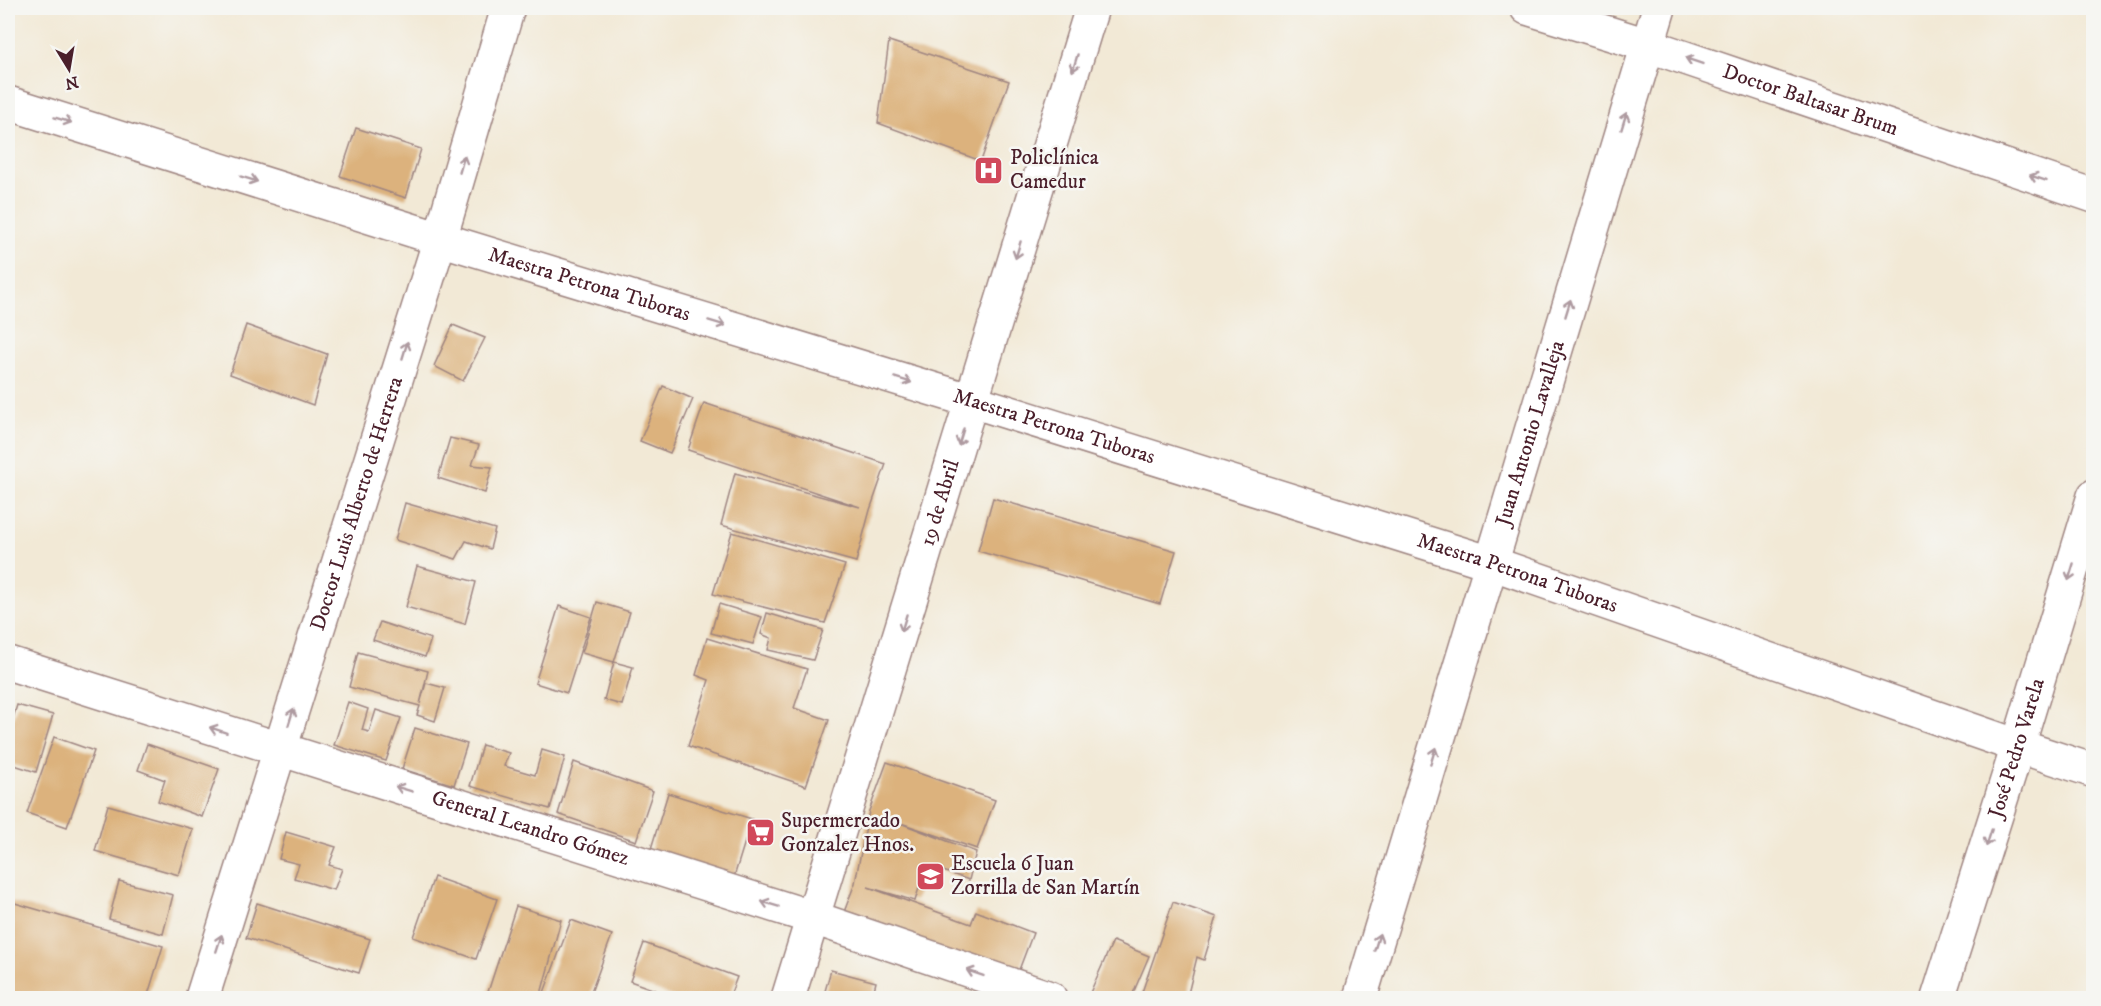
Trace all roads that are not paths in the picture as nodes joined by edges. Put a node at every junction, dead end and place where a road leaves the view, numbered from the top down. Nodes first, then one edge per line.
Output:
1 (508, 8) edge
2 (1092, 8) edge
3 (1527, 8) edge
4 (1659, 8) edge
5 (1647, 45) junction
6 (8, 103) edge
7 (2094, 196) edge
8 (440, 239) junction
9 (972, 401) junction
10 (2094, 496) edge
11 (1491, 563) junction
12 (8, 663) edge
13 (2018, 747) junction
14 (281, 751) junction
15 (2094, 771) edge
16 (814, 918) junction
17 (202, 999) edge
18 (788, 999) edge
19 (1050, 999) edge
20 (1360, 999) edge
21 (1938, 999) edge

8 -> 1 street, Doctor Luis Alberto de Herrera
2 -> 9 street, 19 de Abril
3 - 5 street, Doctor Baltasar Brum
4 - 5 street, Juan Antonio Lavalleja
7 -> 5 street, Doctor Baltasar Brum
11 -> 5 street, Juan Antonio Lavalleja
6 -> 8 street, Maestra Petrona Tuboras
8 -> 9 street, Maestra Petrona Tuboras
14 -> 8 street, Doctor Luis Alberto de Herrera
9 - 11 street, Maestra Petrona Tuboras
9 -> 16 street, 19 de Abril
10 -> 13 street, José Pedro Varela
11 - 13 street, Maestra Petrona Tuboras
20 -> 11 street, Juan Antonio Lavalleja
14 -> 12 street, General Leandro Gómez
13 - 15 street, Maestra Petrona Tuboras
13 -> 21 street, José Pedro Varela
16 -> 14 street, General Leandro Gómez
17 -> 14 street, Doctor Luis Alberto de Herrera
16 - 18 street, 19 de Abril
19 -> 16 street, General Leandro Gómez

